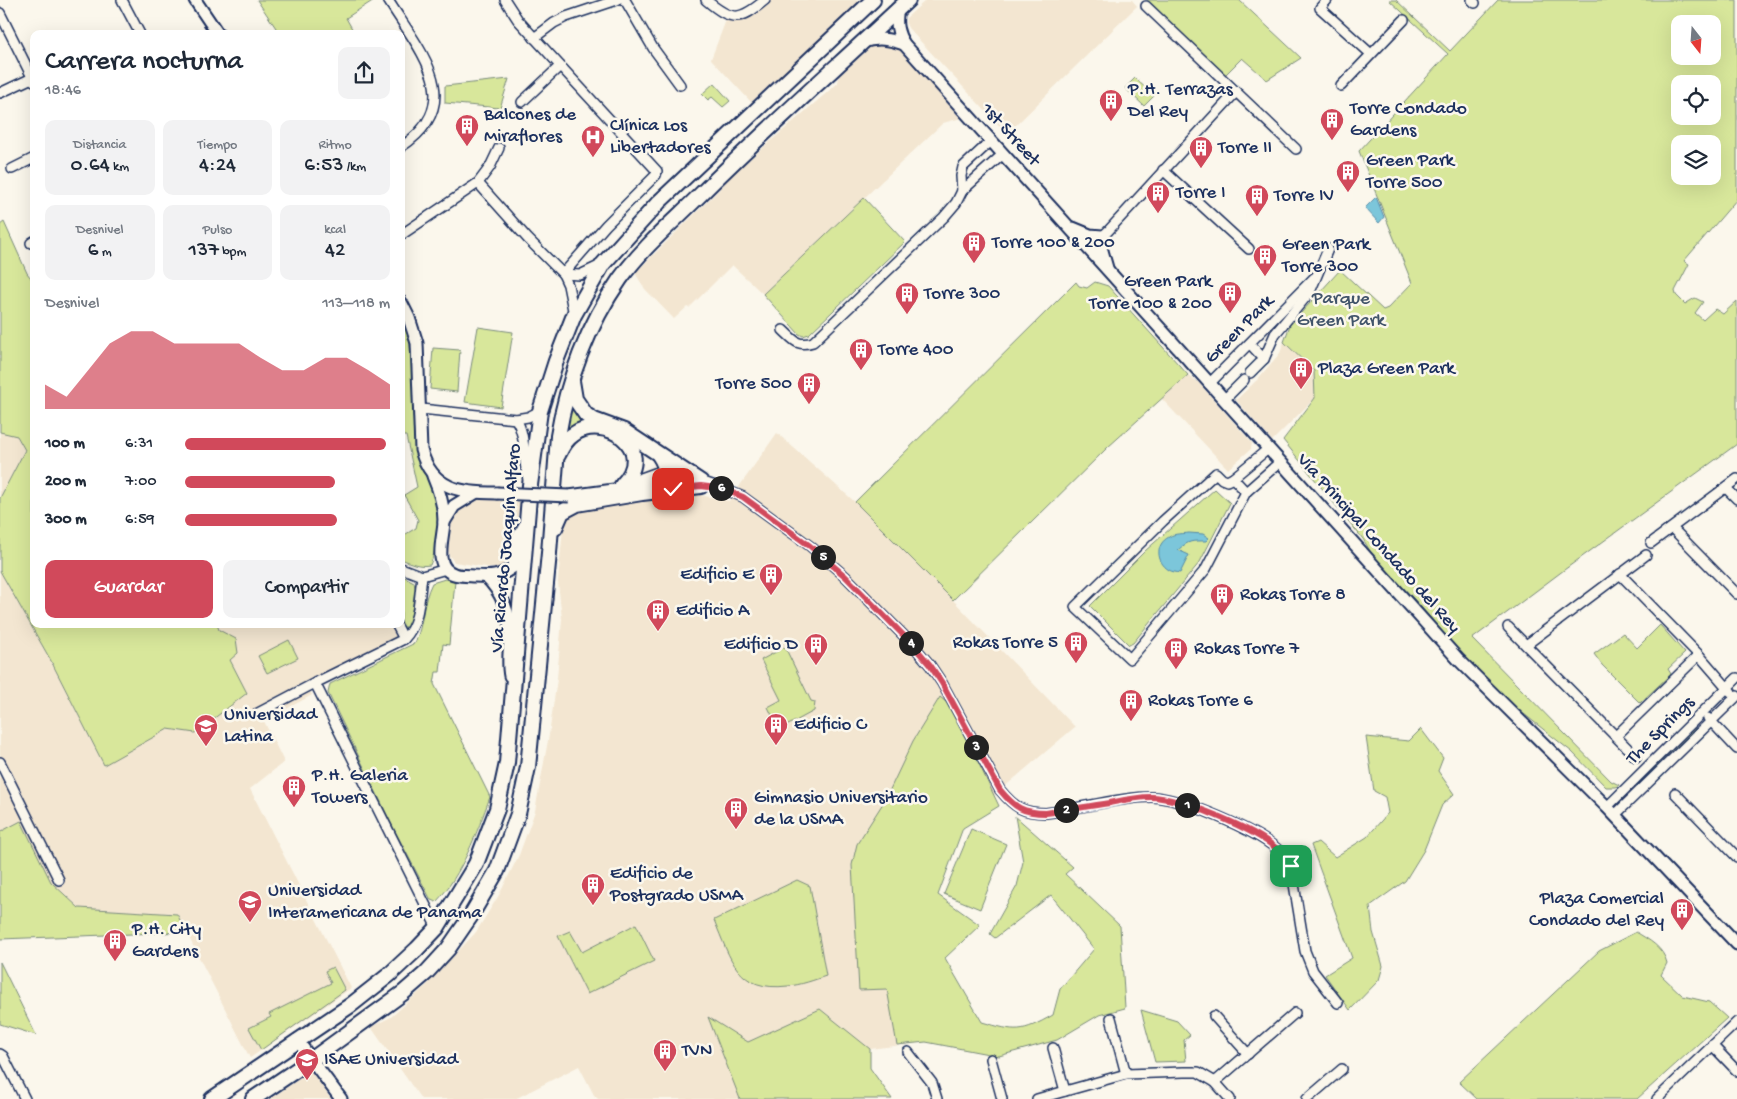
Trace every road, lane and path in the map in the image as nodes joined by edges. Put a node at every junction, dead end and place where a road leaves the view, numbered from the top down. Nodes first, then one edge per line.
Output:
1 (122, 0) edge
2 (195, 0) edge
3 (388, 0) edge
4 (505, 0) edge
5 (617, 0) edge
6 (625, 0) edge
7 (706, 0) edge
8 (765, 0) edge
9 (873, 0) edge
10 (1327, 0) edge
11 (903, 5) edge
12 (861, 6) edge
13 (1146, 6) dead end
14 (0, 13) edge
15 (1404, 20) dead end
16 (138, 30) edge
17 (215, 30) edge
18 (534, 38) junction
19 (862, 42) junction
20 (904, 44) junction
21 (1371, 54) junction
22 (30, 66) edge
23 (560, 66) junction
24 (30, 81) edge
25 (680, 85) dead end
26 (1341, 86) dead end
27 (1236, 92) junction
28 (0, 93) edge
29 (522, 102) dead end
30 (991, 140) junction
31 (405, 144) edge
32 (499, 148) dead end
33 (1296, 149) dead end
34 (1003, 154) junction
35 (30, 160) edge
36 (12, 169) dead end
37 (1163, 170) junction
38 (478, 183) junction
39 (962, 191) junction
40 (1067, 225) junction
41 (405, 232) edge
42 (1102, 236) junction
43 (1089, 249) junction
44 (1249, 249) dead end
45 (1328, 249) dead end
46 (603, 264) junction
47 (1107, 270) junction
48 (563, 274) junction
49 (1314, 278) junction
50 (405, 309) edge
51 (574, 315) junction
52 (783, 330) dead end
53 (1250, 344) junction
54 (1264, 359) junction
55 (572, 375) junction
56 (1210, 384) junction
57 (1224, 400) junction
58 (421, 409) junction
59 (540, 411) junction
60 (516, 418) junction
61 (1268, 449) junction
62 (659, 455) junction
63 (557, 456) junction
64 (1280, 462) junction
65 (665, 471) junction
66 (433, 474) junction
67 (1233, 478) junction
68 (1737, 480) edge
69 (701, 484) junction
70 (530, 485) junction
71 (622, 485) junction
72 (649, 486) junction
73 (1726, 488) junction
74 (607, 490) junction
75 (1246, 492) junction
76 (475, 493) junction
77 (1737, 499) edge
78 (528, 521) junction
79 (444, 522) junction
80 (1672, 528) junction
81 (1651, 543) dead end
82 (549, 553) junction
83 (1646, 555) dead end
84 (446, 569) junction
85 (405, 570) edge
86 (1620, 574) junction
87 (422, 576) junction
88 (486, 577) junction
89 (1737, 594) edge
90 (1508, 627) dead end
91 (398, 628) edge
92 (404, 640) junction
93 (1526, 645) junction
94 (1700, 655) junction
95 (1737, 678) edge
96 (315, 683) junction
97 (513, 687) junction
98 (1728, 688) junction
99 (1736, 696) edge
100 (1702, 713) junction
101 (258, 714) dead end
102 (1711, 721) junction
103 (1616, 736) junction
104 (1737, 748) edge
105 (1636, 757) dead end
106 (0, 762) edge
107 (1674, 794) dead end
108 (1611, 811) junction
109 (1737, 842) edge
110 (1730, 850) junction
111 (1651, 852) junction
112 (1737, 857) edge
113 (59, 880) dead end
114 (437, 928) junction
115 (1737, 933) edge
116 (1737, 944) edge
117 (1338, 1003) dead end
118 (1296, 1012) dead end
119 (1214, 1016) dead end
120 (1111, 1018) dead end
121 (1737, 1022) edge
122 (297, 1040) junction
123 (1712, 1045) junction
124 (1053, 1048) dead end
125 (908, 1052) dead end
126 (0, 1054) edge
127 (1248, 1054) junction
128 (991, 1059) dead end
129 (311, 1060) junction
130 (1342, 1069) dead end
131 (1737, 1071) edge
132 (1126, 1074) junction
133 (1215, 1082) junction
134 (1065, 1091) junction
135 (260, 1097) edge
136 (25, 1099) edge
137 (212, 1099) edge
138 (341, 1099) edge
139 (937, 1099) edge
140 (1002, 1099) edge
141 (1037, 1099) edge
142 (1230, 1099) edge
143 (1307, 1099) edge
144 (1657, 1099) edge

1 - 16 street
2 - 17 street
3 - 31 street
4 - 18 street
5 - 18 street
6 - 25 street
7 - 8 street
9 - 12 main road, Vía Ricardo Joaquín Alfaro
10 - 21 street
11 - 19 main road
11 - 20 street, 1st Street
12 - 46 main road, Vía Ricardo Joaquín Alfaro
13 - 27 street
14 - 22 street
15 - 21 street
18 - 23 street
19 - 20 street
19 - 55 main road
20 - 30 street, 1st Street
21 - 26 street
23 - 29 street
23 - 48 street
24 - 28 street
27 - 33 street
27 - 37 street
30 - 34 street, 1st Street
30 - 39 street
32 - 38 street
34 - 39 street
34 - 40 street, 1st Street
35 - 36 street
37 - 42 street
37 - 44 street
38 - 41 street
38 - 48 street
39 - 52 street
40 - 42 street
40 - 43 street, 1st Street
42 - 43 street
42 - 47 street
43 - 47 street, Vía Principal Condado del Rey
45 - 49 street, Green Park
46 - 48 street
46 - 51 main road, Vía Ricardo Joaquín Alfaro
47 - 56 street, Vía Principal Condado del Rey
48 - 51 street
49 - 53 street, Green Park
49 - 54 street, Green Park
50 - 58 street
51 - 59 main road, Vía Ricardo Joaquín Alfaro
53 - 54 street
53 - 56 street, Green Park
54 - 57 street, Green Park
55 - 62 main road
55 - 63 main road
56 - 57 street, Vía Principal Condado del Rey
57 - 61 street, Vía Principal Condado del Rey
58 - 60 street
58 - 66 street
59 - 60 street
59 - 70 main road, Vía Ricardo Joaquín Alfaro
60 - 70 street
61 - 64 street, Vía Principal Condado del Rey
61 - 67 street
62 - 65 main road
62 - 69 main road
63 - 71 main road
63 - 82 main road
64 - 75 street
64 - 108 street, Vía Principal Condado del Rey
65 - 69 street
65 - 71 street
65 - 72 main road
66 - 76 street
66 - 79 street
67 - 75 street
67 - 75 street
68 - 73 street
69 - 72 street
69 - 82 main road
69 - 117 street
70 - 78 main road, Vía Ricardo Joaquín Alfaro
71 - 74 street
72 - 74 street
73 - 77 street
73 - 80 street
74 - 76 street, bridge
76 - 79 street
78 - 88 street
78 - 97 main road, Vía Ricardo Joaquín Alfaro
79 - 84 street
80 - 81 street
80 - 89 street
82 - 129 main road
83 - 86 street
84 - 87 street
84 - 88 street
85 - 87 street
86 - 93 street
86 - 94 street
87 - 92 street
88 - 97 street
90 - 93 street
91 - 92 street
92 - 96 street
93 - 103 street
94 - 98 street
94 - 103 street
95 - 98 street, The Springs
96 - 101 street
96 - 114 street
97 - 114 main road, Vía Ricardo Joaquín Alfaro
98 - 99 street
98 - 100 street, The Springs
99 - 102 street, The Springs
100 - 102 street
100 - 108 street, The Springs
102 - 104 street
102 - 108 street, The Springs
103 - 105 street
106 - 113 street
107 - 110 street
108 - 111 street, Vía Principal Condado del Rey
109 - 110 street
110 - 112 street
111 - 115 street, Vía Principal Condado del Rey
111 - 116 street, Vía Principal Condado del Rey
114 - 122 main road, Vía Ricardo Joaquín Alfaro
118 - 127 street
119 - 127 street
120 - 132 street
121 - 123 street
122 - 129 street
122 - 137 main road, Vía Ricardo Joaquín Alfaro
123 - 131 street
123 - 144 street
124 - 134 street
125 - 139 street
126 - 136 street
127 - 133 street
128 - 140 street
129 - 135 main road
129 - 138 street
130 - 143 street
132 - 133 street
132 - 134 street
133 - 142 street
134 - 141 street

